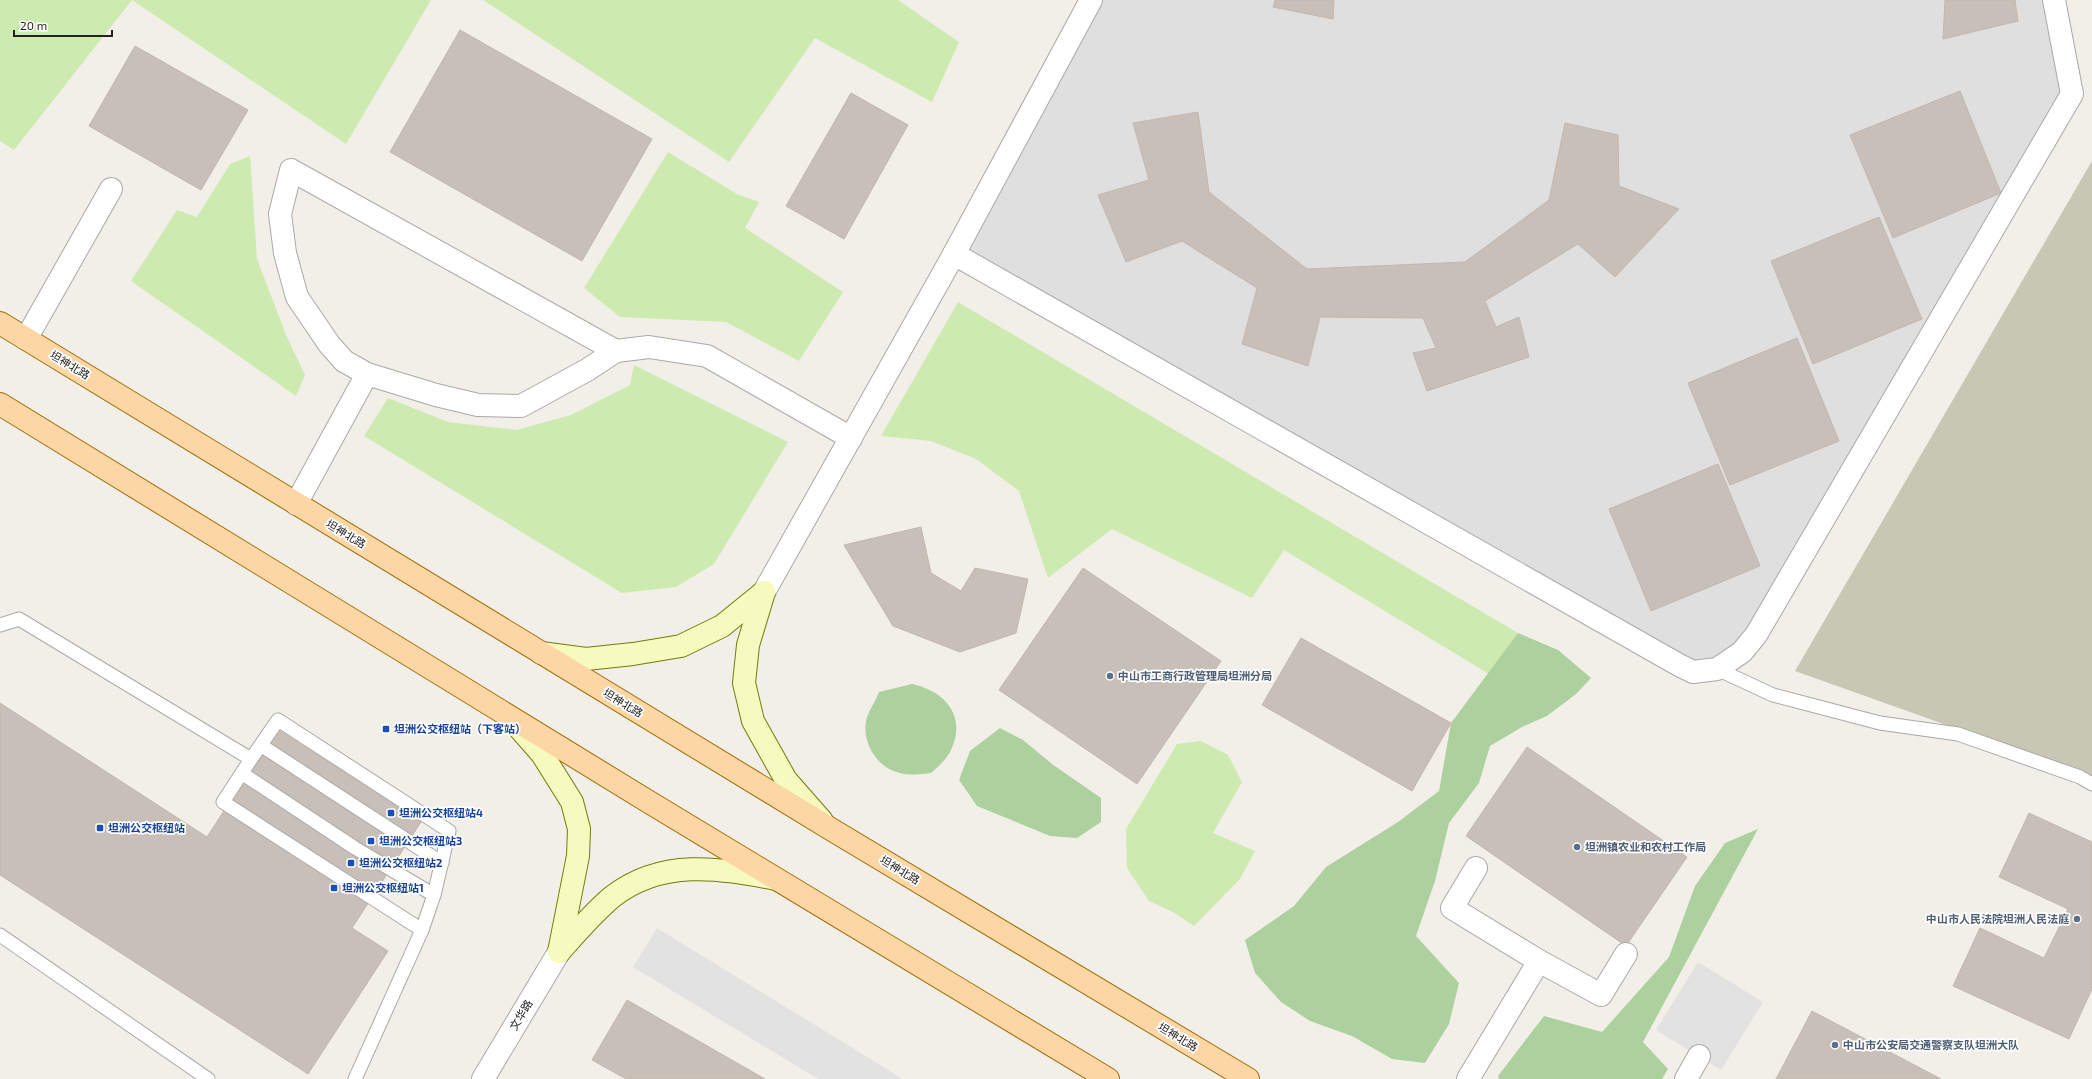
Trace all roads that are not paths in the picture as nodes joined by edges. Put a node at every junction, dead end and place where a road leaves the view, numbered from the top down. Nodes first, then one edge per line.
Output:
1 (1091, 0) edge
2 (2054, 0) edge
3 (111, 190) dead end
4 (954, 254) junction
5 (0, 323) edge
6 (26, 339) junction
7 (616, 351) junction
8 (367, 374) junction
9 (0, 404) edge
10 (851, 438) junction
11 (296, 504) junction
12 (764, 592) junction
13 (0, 625) edge
14 (541, 652) junction
15 (1717, 669) junction
16 (508, 715) junction
17 (262, 746) junction
18 (251, 759) junction
19 (243, 774) junction
20 (2092, 784) edge
21 (829, 828) junction
22 (442, 863) junction
23 (1476, 868) dead end
24 (778, 879) junction
25 (434, 895) junction
26 (422, 930) junction
27 (0, 936) edge
28 (559, 952) junction
29 (1626, 954) dead end
30 (1539, 961) junction
31 (1699, 1056) dead end
32 (208, 1079) edge
33 (355, 1079) edge
34 (483, 1079) edge
35 (1108, 1079) edge
36 (1248, 1079) edge
37 (1468, 1079) edge
38 (1686, 1079) edge

1 - 4 street
2 - 15 street
3 - 6 street
4 - 10 street
4 - 15 street
5 - 6 main road, 坦神北路
6 - 11 main road, 坦神北路
7 - 8 street
7 - 8 street
7 - 10 street
8 - 11 street
9 - 16 main road
10 - 12 street
11 - 14 main road, 坦神北路
12 - 14 main road
12 - 21 main road
13 - 18 lane
14 - 21 main road, 坦神北路
15 - 20 lane
16 - 24 main road
16 - 28 main road
17 - 18 lane
17 - 22 lane
17 - 22 lane
18 - 19 lane
19 - 25 lane
19 - 26 lane
21 - 36 main road, 坦神北路
22 - 25 lane
23 - 30 street
24 - 28 main road
24 - 35 main road
25 - 26 lane
26 - 33 lane
27 - 32 lane
28 - 34 street, 文华路
29 - 30 street
30 - 37 street
31 - 38 street

